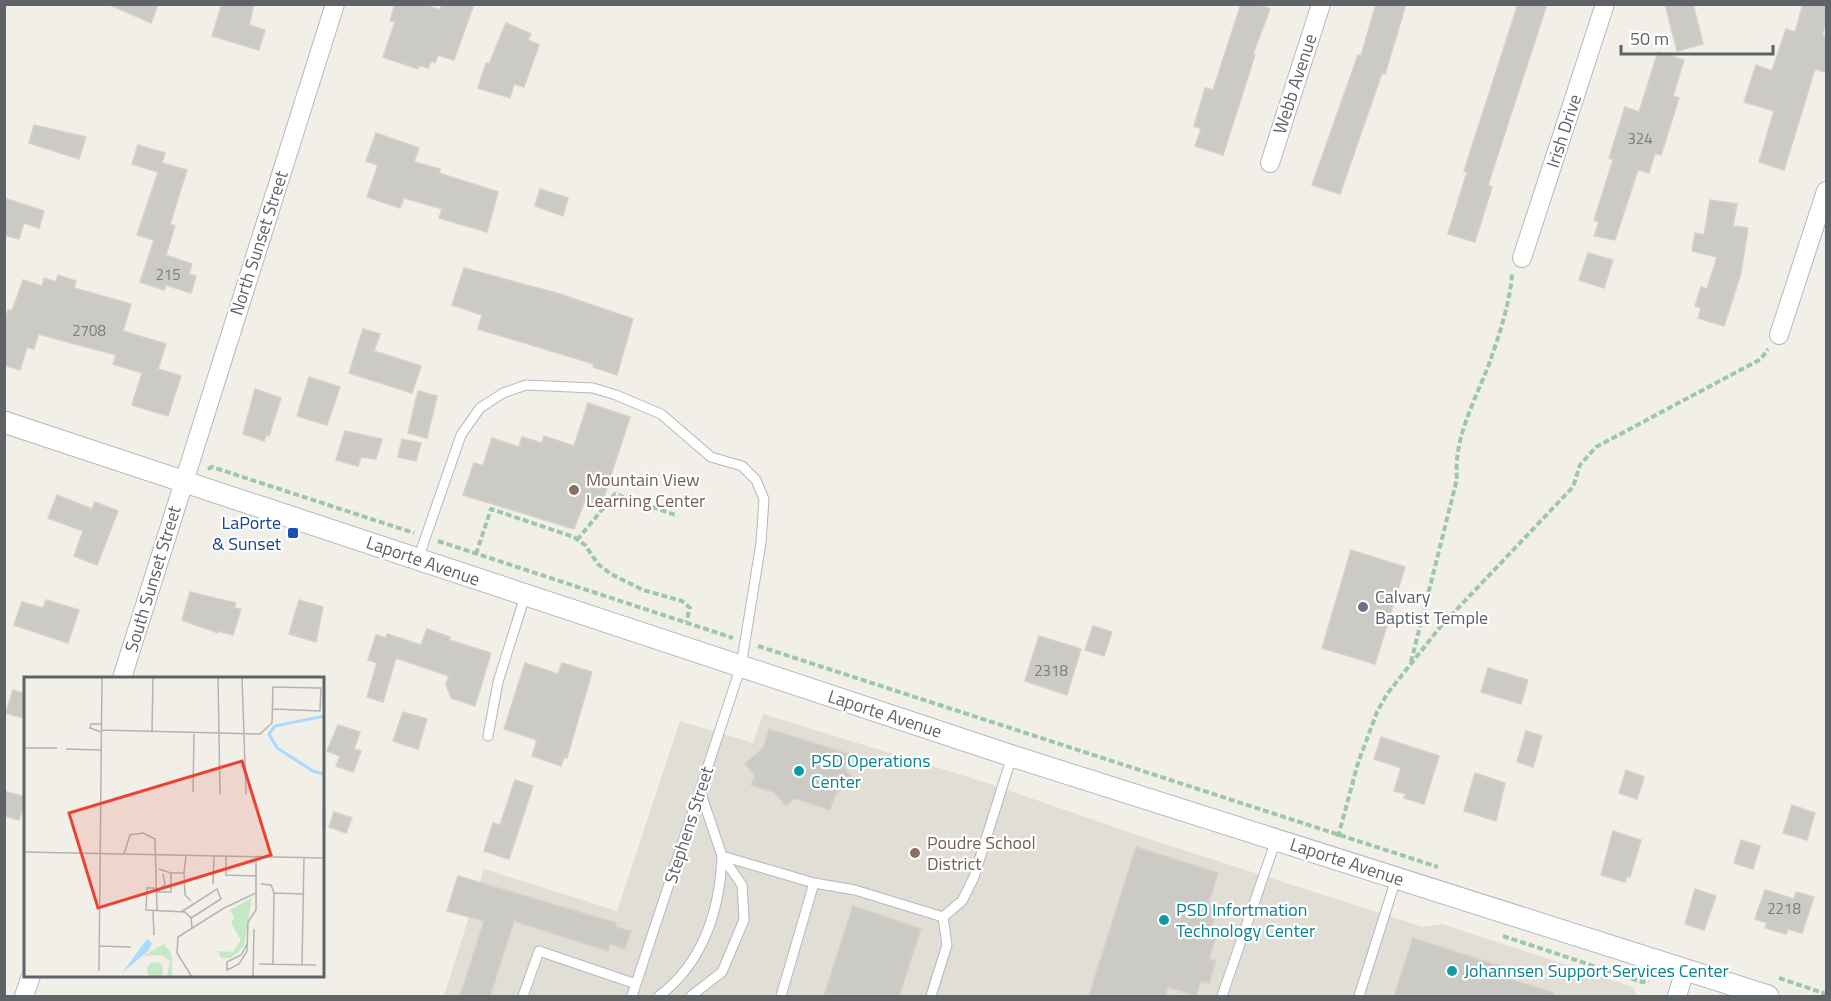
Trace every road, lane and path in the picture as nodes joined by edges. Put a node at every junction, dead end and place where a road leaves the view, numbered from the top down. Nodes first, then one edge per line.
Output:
1 (335, 4) edge
2 (1321, 4) edge
3 (1605, 4) edge
4 (1270, 163) dead end
5 (1827, 191) edge
6 (1522, 258) joint
7 (1779, 335) joint
8 (4, 422) edge
9 (212, 467) dead end
10 (184, 481) junction
11 (678, 516) dead end
12 (426, 537) junction
13 (577, 540) junction
14 (476, 554) junction
15 (418, 559) junction
16 (525, 596) junction
17 (686, 624) junction
18 (745, 642) junction
19 (741, 666) junction
20 (1410, 666) junction
21 (122, 677) edge
22 (488, 736) dead end
23 (1012, 756) junction
24 (700, 791) junction
25 (1339, 835) junction
26 (1276, 840) junction
27 (722, 856) junction
28 (1331, 858) junction
29 (1443, 869) dead end
30 (1396, 878) junction
31 (814, 883) junction
32 (943, 916) junction
33 (1494, 933) dead end
34 (1685, 970) junction
35 (1770, 975) dead end
36 (30, 977) edge
37 (1642, 982) dead end
38 (636, 984) junction
39 (1827, 994) edge
40 (24, 996) edge
41 (524, 996) edge
42 (632, 996) edge
43 (659, 996) edge
44 (691, 996) edge
45 (781, 996) edge
46 (931, 996) edge
47 (1222, 996) edge
48 (1359, 996) edge
49 (1677, 996) edge
50 (1768, 996) edge

1 - 10 street, North Sunset Street
2 - 4 street, Webb Avenue
3 - 6 street, Irish Drive
5 - 7 street
6 - 20 path
7 - 20 path
8 - 10 street, Laporte Avenue
9 - 12 path
10 - 15 street, Laporte Avenue
10 - 21 street, South Sunset Street
11 - 13 path
12 - 14 path
12 - 15 lane, Stephens Street
12 - 18 lane, Stephens Street
13 - 14 path
13 - 17 path
14 - 17 path
15 - 16 street, Laporte Avenue
16 - 19 street, Laporte Avenue
16 - 22 lane
17 - 18 path
18 - 19 lane, Stephens Street
18 - 25 path
19 - 23 street, Laporte Avenue
19 - 24 lane, Stephens Street
20 - 25 path
23 - 26 street, Laporte Avenue
23 - 32 lane
24 - 27 lane
24 - 38 lane, Stephens Street
25 - 28 path
25 - 29 path
26 - 28 street, Laporte Avenue
26 - 47 lane
27 - 31 lane
27 - 43 lane
27 - 44 lane
28 - 30 street, Laporte Avenue
30 - 34 street, Laporte Avenue
30 - 48 lane
31 - 32 lane
31 - 45 lane
32 - 46 lane
33 - 37 path
34 - 49 street
34 - 50 street, Laporte Avenue
35 - 39 path
36 - 40 street
38 - 41 lane
38 - 42 lane, Stephens Street

